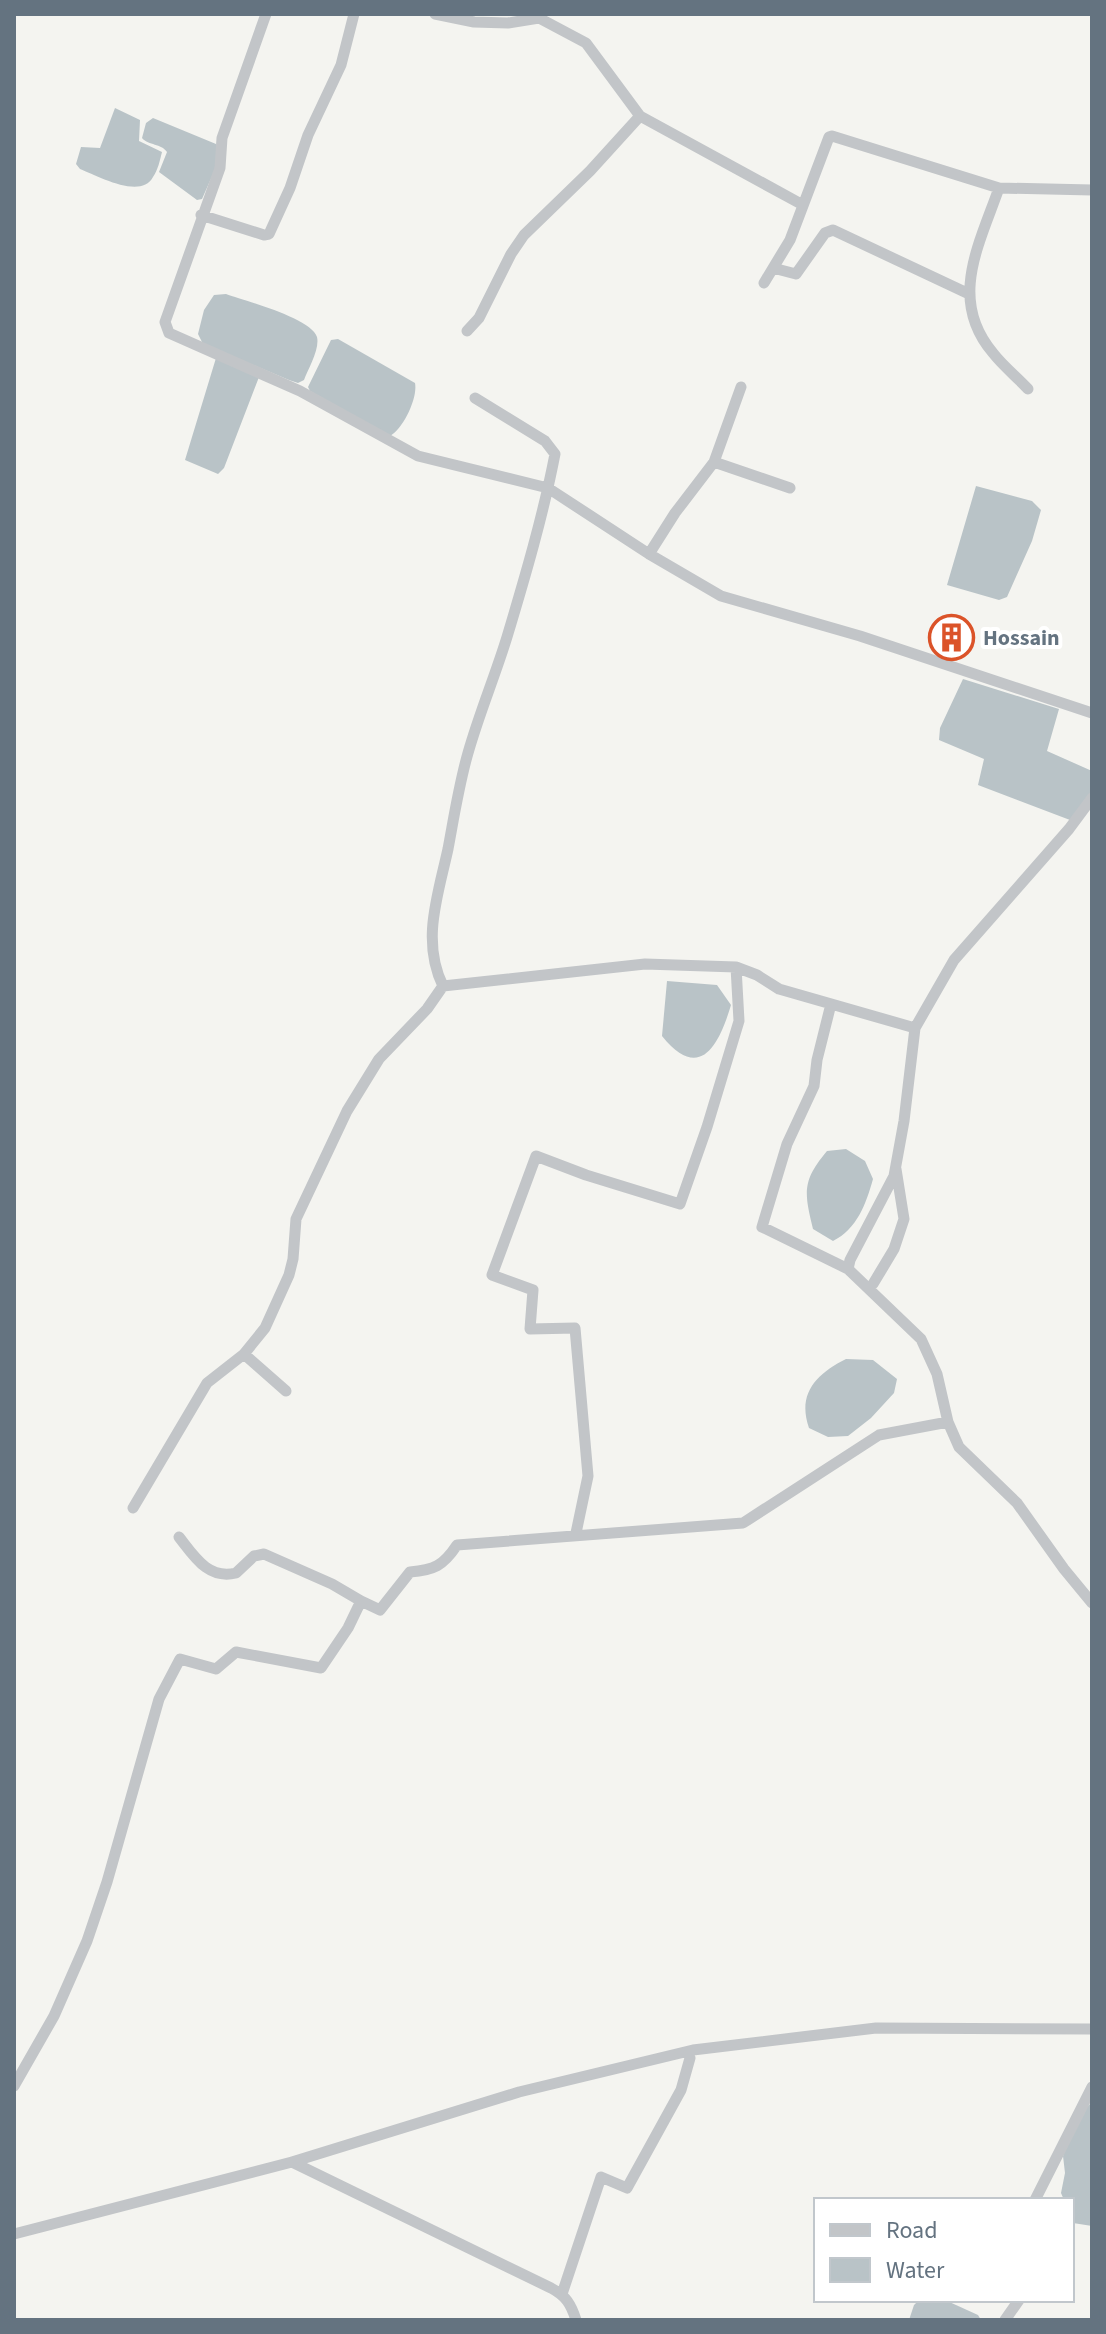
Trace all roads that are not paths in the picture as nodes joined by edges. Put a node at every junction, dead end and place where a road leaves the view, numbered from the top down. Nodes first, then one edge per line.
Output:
1 (266, 14) edge
2 (354, 14) edge
3 (435, 14) edge
4 (540, 16) edge
5 (640, 116) junction
6 (999, 188) junction
7 (1092, 190) edge
8 (803, 205) junction
9 (201, 215) junction
10 (773, 268) junction
11 (764, 283) dead end
12 (967, 293) junction
13 (467, 331) dead end
14 (741, 387) dead end
15 (1028, 389) dead end
16 (475, 398) dead end
17 (714, 462) junction
18 (548, 488) junction
19 (790, 488) dead end
20 (649, 554) junction
21 (1092, 713) edge
22 (1092, 798) edge
23 (736, 967) junction
24 (443, 986) junction
25 (831, 1004) junction
26 (915, 1028) junction
27 (896, 1165) junction
28 (848, 1269) junction
29 (873, 1284) dead end
30 (244, 1354) junction
31 (286, 1391) dead end
32 (948, 1422) junction
33 (133, 1508) dead end
34 (576, 1533) dead end
35 (179, 1537) dead end
36 (361, 1601) junction
37 (1092, 1603) edge
38 (1092, 2029) edge
39 (690, 2058) dead end
40 (14, 2086) edge
41 (1092, 2087) edge
42 (292, 2162) junction
43 (1036, 2198) edge
44 (14, 2234) edge
45 (562, 2294) junction
46 (1018, 2302) edge
47 (576, 2320) edge
48 (1005, 2320) edge

1 - 9 street
2 - 9 street
3 - 4 street
4 - 5 street
5 - 8 street
5 - 13 street
6 - 7 street
6 - 8 street
6 - 12 street
8 - 10 street
9 - 18 street
10 - 11 street
10 - 12 street
12 - 15 street
14 - 17 street
16 - 18 street
17 - 19 street
17 - 20 street
18 - 20 street
18 - 24 street
20 - 21 street
22 - 26 street
23 - 24 street
23 - 25 street
23 - 34 street
24 - 30 street
25 - 26 street
25 - 28 street
26 - 27 street
27 - 28 street
27 - 29 street
28 - 32 street
30 - 31 street
30 - 33 street
32 - 36 street
32 - 37 street
35 - 36 street
36 - 40 street
38 - 42 street
39 - 45 street
41 - 43 street
42 - 44 street
42 - 45 street
45 - 47 street
46 - 48 street

